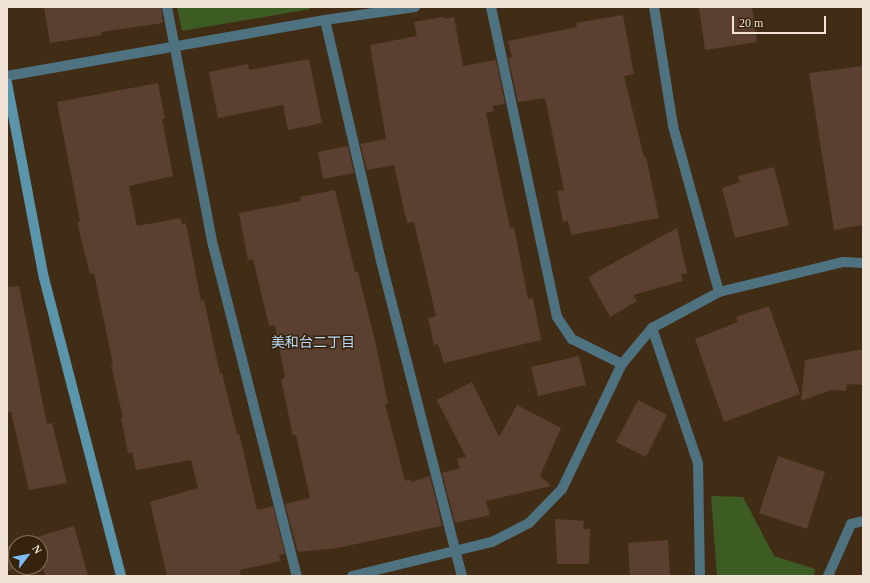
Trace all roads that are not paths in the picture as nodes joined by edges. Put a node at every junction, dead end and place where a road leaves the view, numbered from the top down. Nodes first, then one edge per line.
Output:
1 (167, 7) edge
2 (415, 7) edge
3 (491, 7) edge
4 (654, 7) edge
5 (325, 20) junction
6 (174, 46) junction
7 (7, 76) edge
8 (7, 83) edge
9 (863, 263) edge
10 (719, 292) junction
11 (652, 328) junction
12 (622, 364) junction
13 (863, 521) edge
14 (455, 550) junction
15 (121, 576) edge
16 (297, 576) edge
17 (352, 576) edge
18 (462, 576) edge
19 (700, 576) edge
20 (828, 576) edge

1 - 6 street
2 - 5 street
3 - 12 street
4 - 10 street
5 - 6 street
5 - 14 street
6 - 7 street
6 - 16 street
8 - 15 street
9 - 10 street
10 - 11 street
11 - 12 street
11 - 19 street
12 - 14 street
13 - 20 street
14 - 17 street
14 - 18 street

